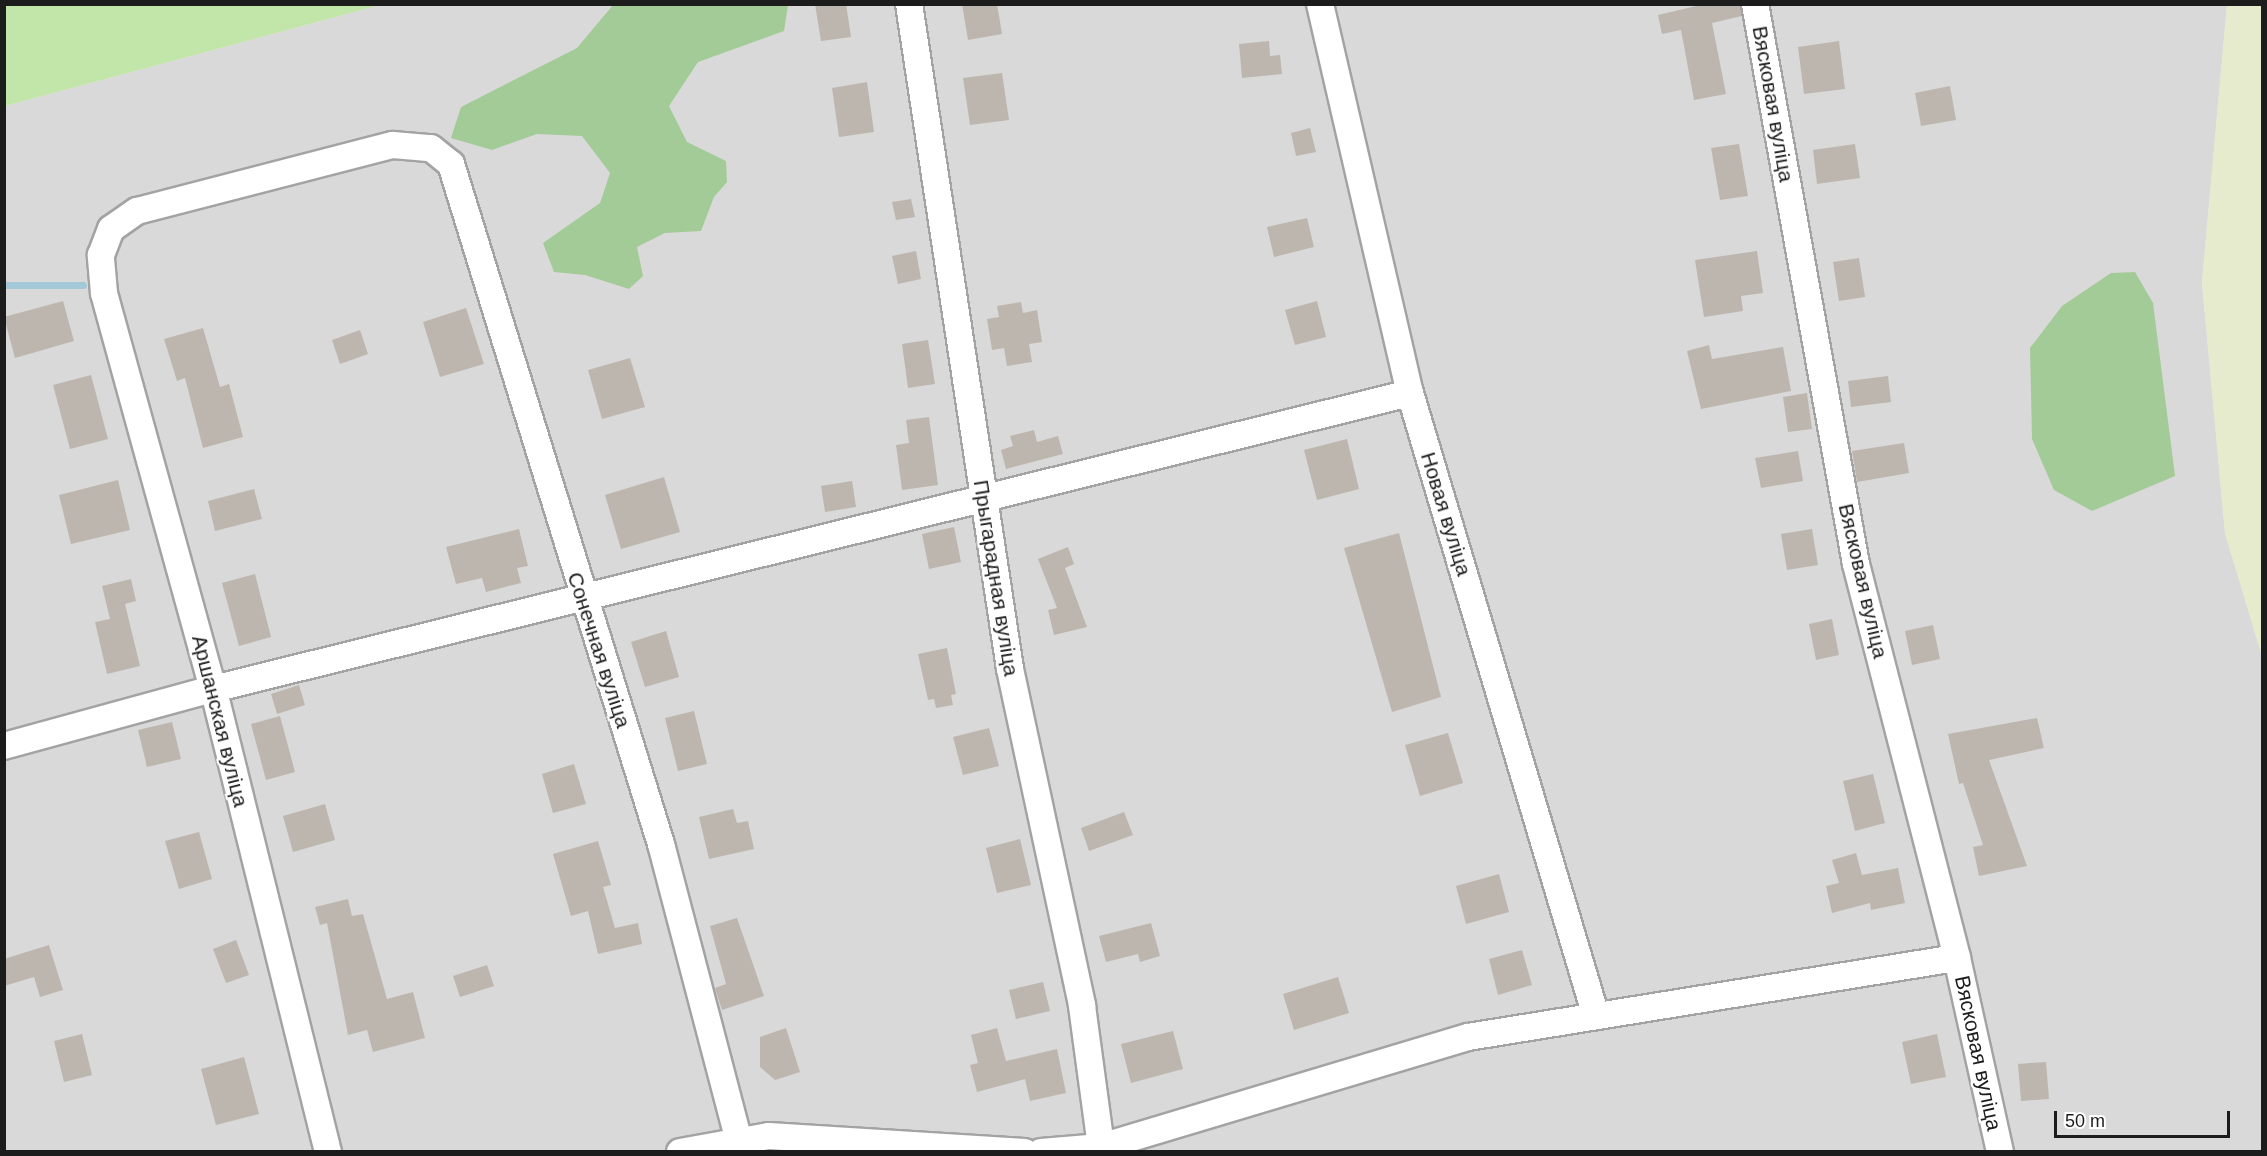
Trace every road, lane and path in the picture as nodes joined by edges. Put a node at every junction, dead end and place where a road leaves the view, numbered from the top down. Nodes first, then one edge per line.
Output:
1 (909, 4) edge
2 (1320, 4) edge
3 (1755, 4) edge
4 (451, 164) joint
5 (1410, 393) junction
6 (984, 502) junction
7 (581, 597) junction
8 (213, 689) junction
9 (4, 746) edge
10 (1957, 958) junction
11 (1596, 1016) junction
12 (769, 1136) junction
13 (738, 1138) junction
14 (872, 1147) edge
15 (1101, 1147) junction
16 (328, 1152) edge
17 (680, 1152) edge
18 (804, 1152) edge
19 (1025, 1152) edge
20 (1041, 1152) edge
21 (2000, 1152) edge

1 - 6 street, Прыгарадная вуліца
2 - 5 street, Новая вуліца
3 - 10 street, Вясковая вуліца
4 - 7 street, Сонечная вуліца
4 - 8 street, Аршанская вуліца
5 - 6 street
5 - 11 street, Новая вуліца
6 - 7 street
6 - 15 street, Прыгарадная вуліца
7 - 8 street
7 - 13 street, Сонечная вуліца
8 - 9 street
8 - 16 street, Аршанская вуліца
10 - 11 street
10 - 21 street, Вясковая вуліца
11 - 15 street
12 - 13 street
12 - 14 street
12 - 18 street
13 - 17 street
14 - 19 street
15 - 20 street

